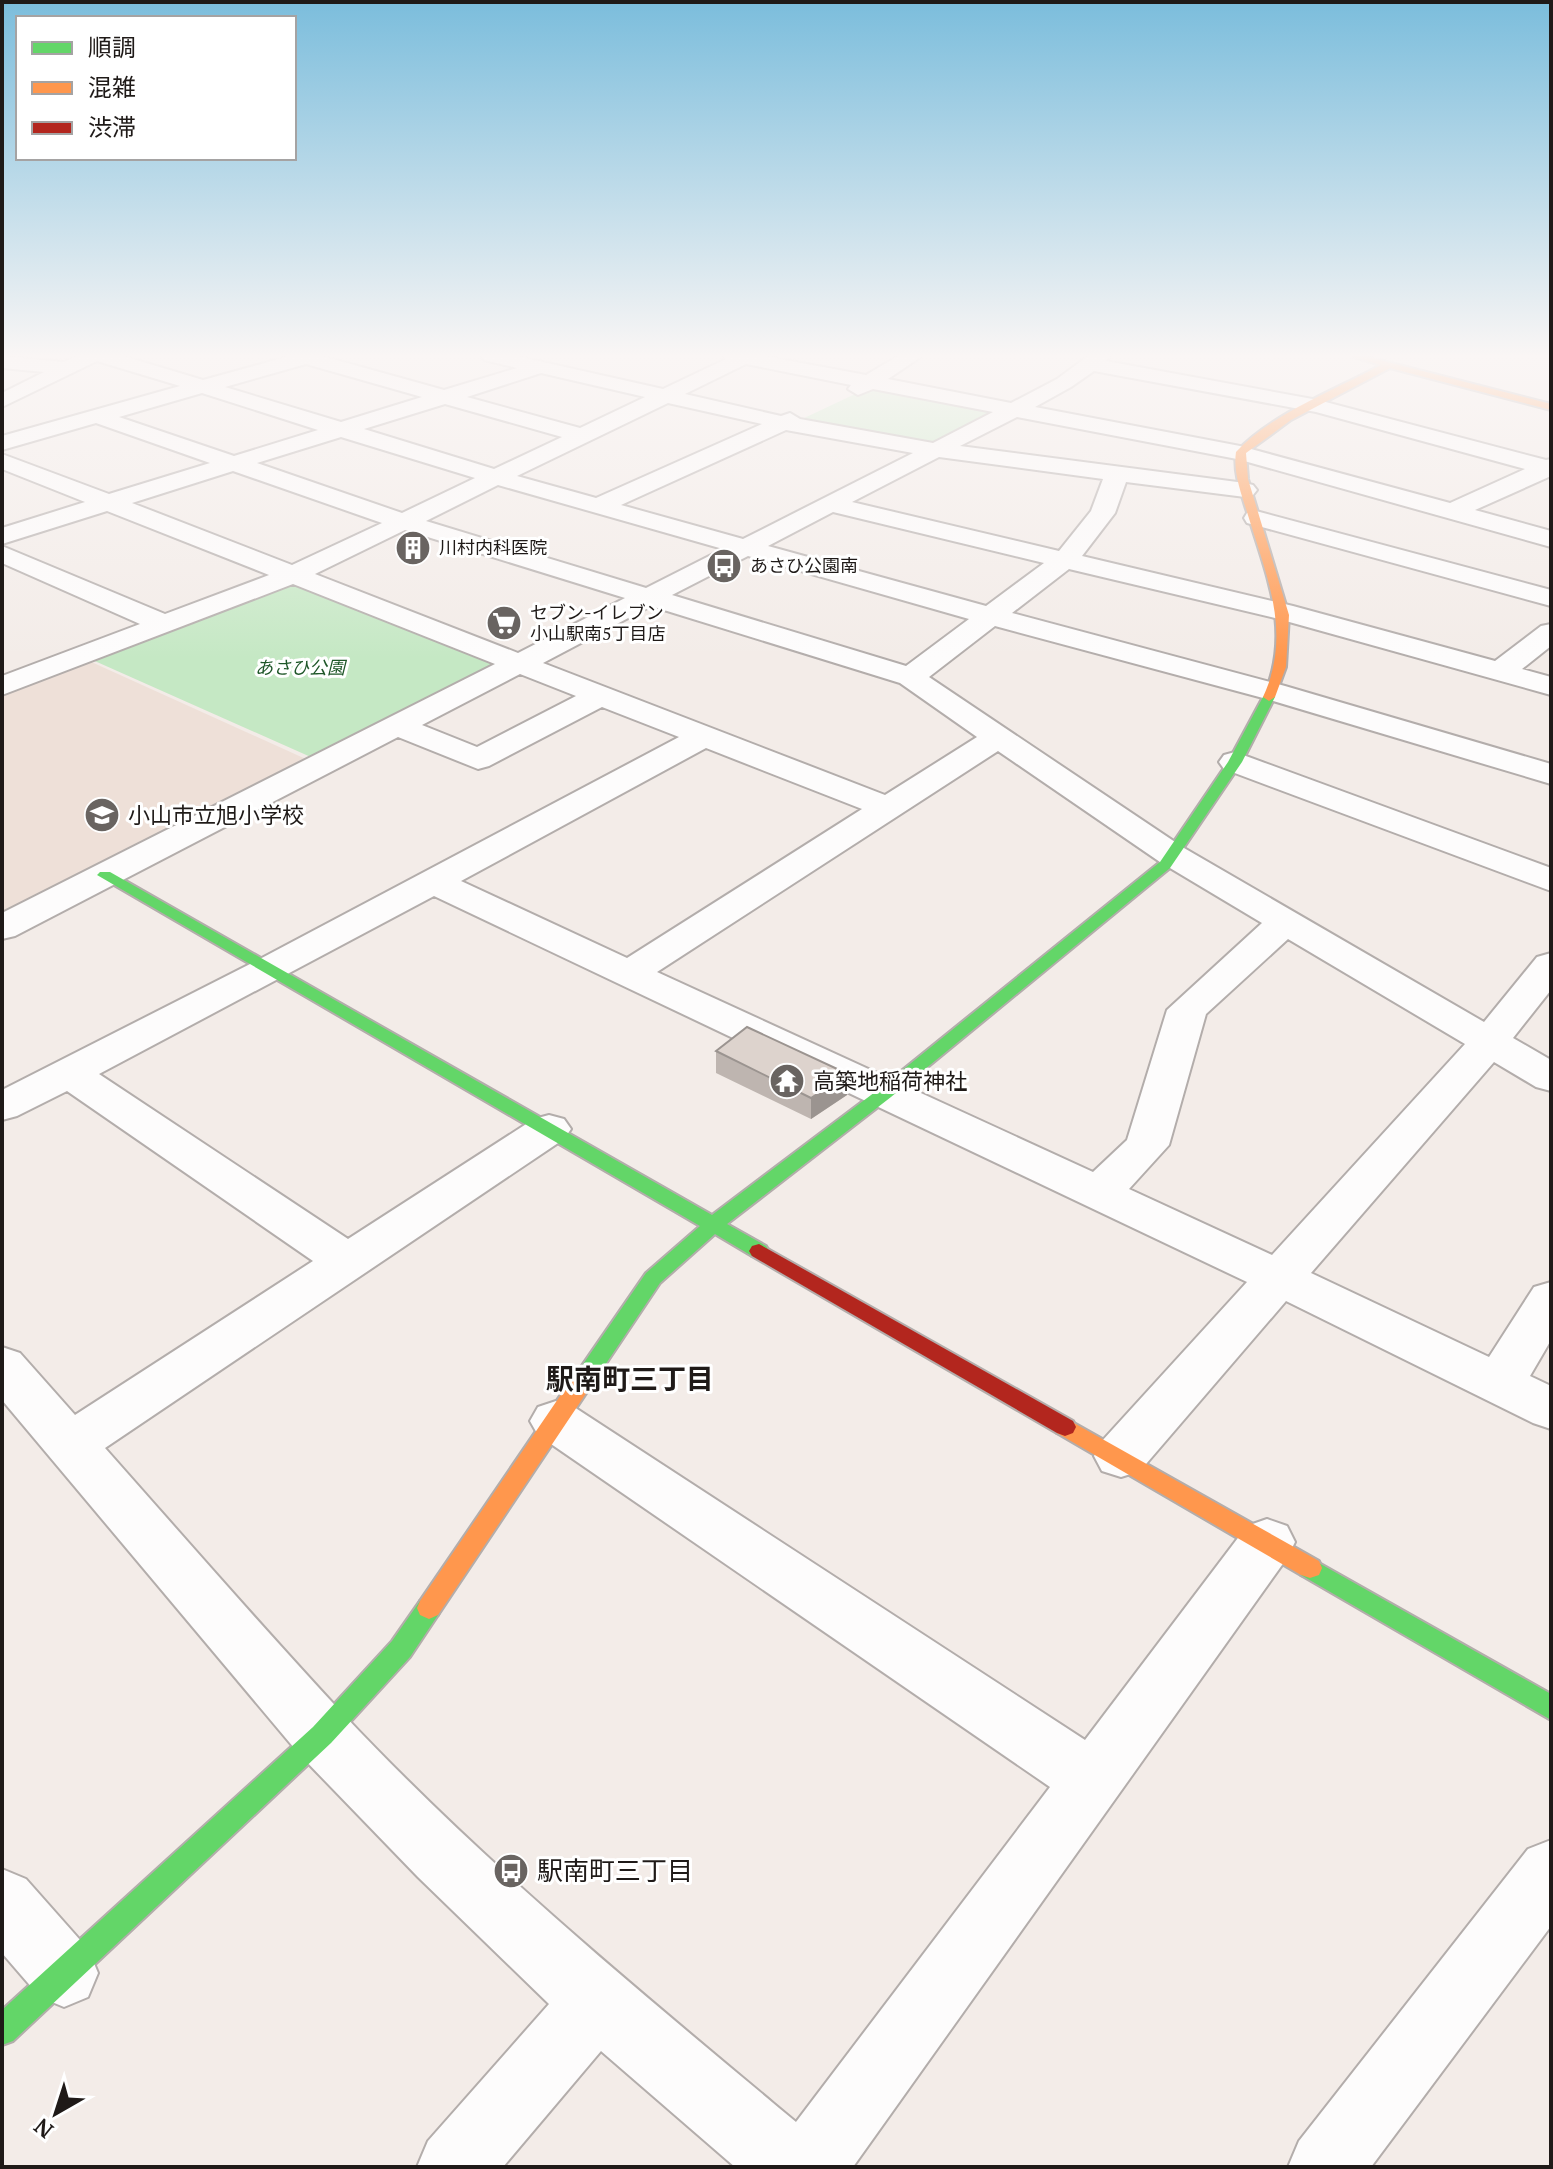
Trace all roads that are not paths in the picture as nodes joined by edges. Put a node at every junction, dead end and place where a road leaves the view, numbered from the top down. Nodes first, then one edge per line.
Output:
1 (215, 457) edge
2 (255, 457) edge
3 (430, 457) edge
4 (537, 457) edge
5 (707, 457) edge
6 (921, 457) edge
7 (992, 457) edge
8 (1239, 457) edge
9 (1255, 457) edge
10 (1509, 457) edge
11 (2, 461) edge
12 (234, 464) junction
13 (1549, 468) edge
14 (1117, 473) junction
15 (495, 477) junction
16 (1245, 490) junction
17 (110, 503) junction
18 (828, 504) junction
19 (598, 506) junction
20 (1451, 512) junction
21 (1256, 518) junction
22 (404, 522) junction
23 (2, 536) edge
24 (1551, 539) edge
25 (742, 548) junction
26 (2, 554) edge
27 (1065, 560) junction
28 (293, 575) junction
29 (650, 596) junction
30 (1551, 598) edge
31 (1283, 612) junction
32 (990, 616) junction
33 (164, 624) junction
34 (1551, 632) edge
35 (520, 664) junction
36 (1500, 672) junction
37 (910, 677) junction
38 (7, 679) edge
39 (1551, 686) edge
40 (1274, 692) junction
41 (601, 695) junction
42 (398, 726) junction
43 (705, 736) junction
44 (998, 737) junction
45 (1235, 762) junction
46 (1551, 774) edge
47 (888, 808) junction
48 (1172, 855) junction
49 (105, 875) junction
50 (1551, 880) edge
51 (433, 882) junction
52 (1285, 922) junction
53 (2, 928) edge
54 (1551, 965) edge
55 (272, 968) junction
56 (629, 973) junction
57 (1489, 1042) junction
58 (69, 1073) junction
59 (1551, 1078) edge
60 (885, 1093) junction
61 (2, 1107) edge
62 (549, 1129) junction
63 (1098, 1194) junction
64 (713, 1225) junction
65 (348, 1262) junction
66 (1280, 1278) junction
67 (1551, 1299) edge
68 (2, 1366) edge
69 (1499, 1384) junction
70 (1551, 1409) edge
71 (556, 1421) junction
72 (70, 1445) junction
73 (1121, 1456) junction
74 (1267, 1542) junction
75 (1551, 1708) edge
76 (322, 1735) junction
77 (1092, 1780) junction
78 (1551, 1872) edge
79 (2, 1902) edge
80 (64, 1973) junction
81 (597, 2002) junction
82 (2, 2030) edge
83 (454, 2167) edge
84 (792, 2167) edge
85 (808, 2167) edge
86 (1325, 2167) edge

1 - 12 street
2 - 12 street
3 - 15 street
4 - 15 street
5 - 19 street
6 - 18 street
7 - 14 street
8 - 16 main road
9 - 20 street
10 - 13 street
11 - 17 street
12 - 17 street
12 - 22 street
13 - 20 street
14 - 16 street
14 - 27 street
15 - 19 street
15 - 22 street
16 - 21 main road
17 - 23 street
17 - 28 street
18 - 25 street
18 - 27 street
19 - 25 street
20 - 24 street
21 - 30 street
21 - 31 main road
22 - 28 street
22 - 29 street
25 - 29 street
25 - 32 street
26 - 33 street
27 - 31 street
27 - 32 street
28 - 33 street
28 - 35 street
29 - 35 street
29 - 37 street
31 - 36 street
31 - 40 main road
32 - 37 street
32 - 40 street
33 - 38 street
34 - 36 street
35 - 41 street
35 - 42 street
36 - 39 street
37 - 44 street
40 - 45 main road
40 - 46 street
41 - 42 street
41 - 43 street
42 - 49 street
43 - 47 street
43 - 51 street
44 - 47 street
44 - 48 street
45 - 48 main road
45 - 50 street
47 - 56 street
48 - 52 street
48 - 60 main road
49 - 53 street
49 - 55 main road
51 - 55 street
51 - 56 street
52 - 57 street
52 - 63 street
54 - 57 street
55 - 58 street
55 - 62 main road
56 - 60 street
57 - 59 street
57 - 66 street
58 - 61 street
58 - 65 street
60 - 63 street
60 - 64 main road
62 - 64 main road
62 - 65 street
63 - 66 street
64 - 71 main road
64 - 73 main road
65 - 72 street
66 - 69 street
66 - 73 street
67 - 69 street
68 - 72 street
69 - 70 street
71 - 76 main road
71 - 77 street
72 - 76 street
73 - 74 main road
74 - 75 main road
74 - 77 street
76 - 80 main road
76 - 81 street
77 - 85 street
78 - 86 street
79 - 80 street
80 - 82 main road
81 - 83 street
81 - 84 street

